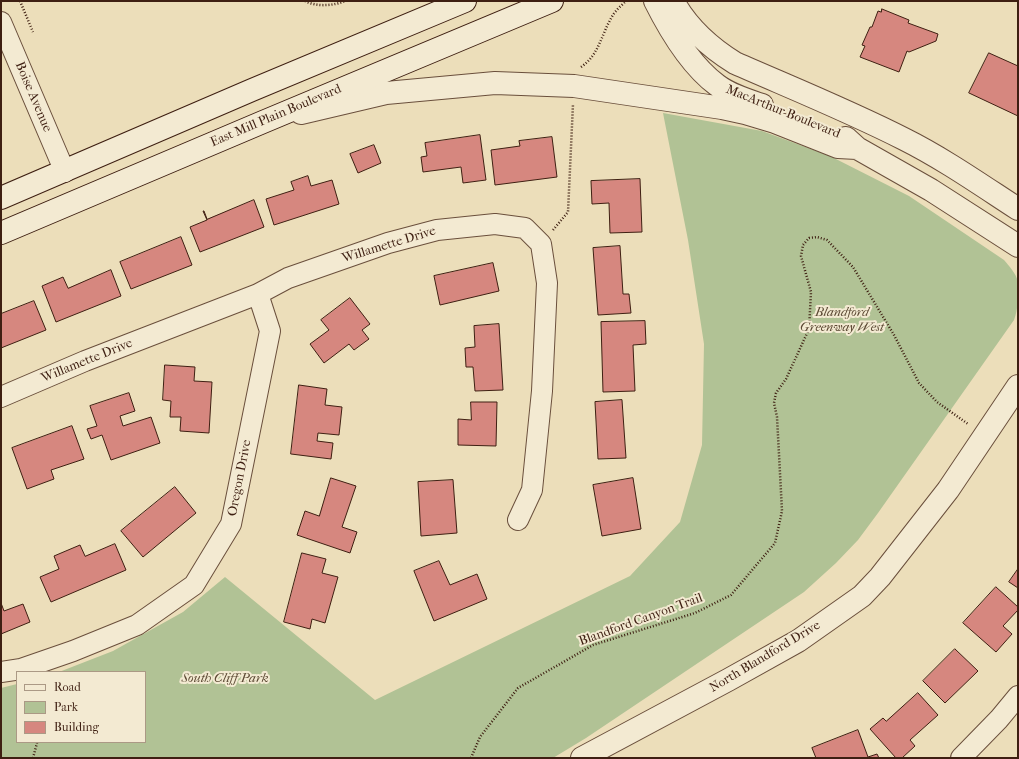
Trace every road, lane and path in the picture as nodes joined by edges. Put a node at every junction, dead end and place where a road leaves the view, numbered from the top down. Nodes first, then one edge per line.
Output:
1 (20, 1) edge
2 (305, 1) edge
3 (345, 1) edge
4 (465, 1) edge
5 (552, 1) edge
6 (626, 1) edge
7 (655, 1) edge
8 (673, 1) edge
9 (33, 32) dead end
10 (3, 33) edge
11 (574, 86) junction
12 (263, 122) junction
13 (857, 148) junction
14 (65, 172) junction
15 (1, 198) edge
16 (1018, 209) edge
17 (1, 233) edge
18 (541, 244) junction
19 (1018, 246) edge
20 (258, 294) junction
21 (1018, 386) edge
22 (1, 397) edge
23 (984, 436) junction
24 (518, 520) dead end
25 (1, 672) edge
26 (1018, 696) edge
27 (37, 743) dead end
28 (34, 758) edge
29 (470, 758) edge
30 (582, 758) edge
31 (961, 758) edge

1 - 9 path
2 - 3 path
4 - 14 street
5 - 12 street, East Mill Plain Boulevard
6 - 11 path
7 - 13 street, MacArthur Boulevard
8 - 16 street, MacArthur Boulevard
10 - 14 street, Boise Avenue
11 - 12 street
11 - 13 street
11 - 18 path
12 - 17 street, East Mill Plain Boulevard
13 - 19 street, MacArthur Boulevard
14 - 15 street
18 - 20 street, Willamette Drive
18 - 24 street
20 - 22 street, Willamette Drive
20 - 25 street, Oregon Drive
21 - 23 street, North Blandford Drive
23 - 29 path, Blandford Canyon Trail
23 - 30 street, North Blandford Drive
26 - 31 street
27 - 28 path

